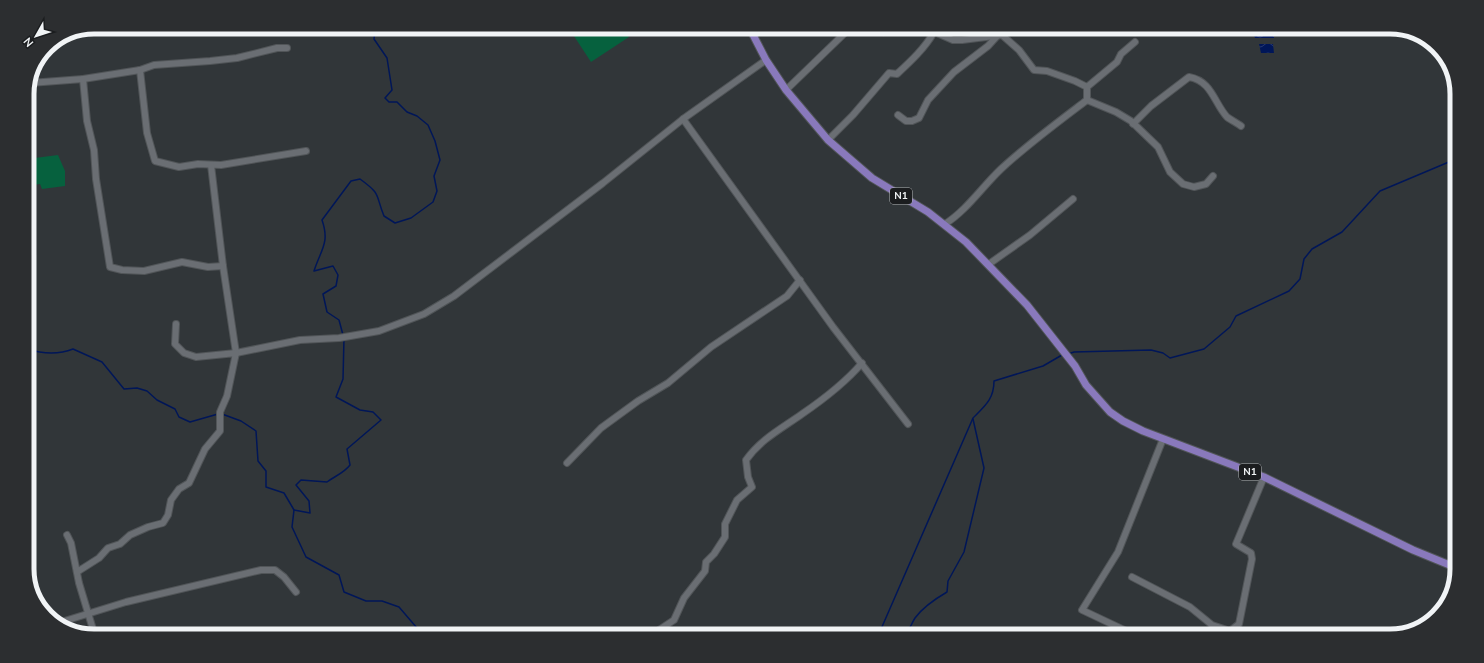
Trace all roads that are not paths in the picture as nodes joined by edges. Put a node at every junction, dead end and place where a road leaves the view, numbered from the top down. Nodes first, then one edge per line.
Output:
1 (753, 34) edge
2 (844, 34) edge
3 (931, 34) edge
4 (939, 34) edge
5 (998, 35) junction
6 (1135, 42) dead end
7 (287, 48) dead end
8 (766, 60) junction
9 (140, 70) junction
10 (82, 79) junction
11 (35, 84) edge
12 (1087, 87) junction
13 (786, 90) junction
14 (1087, 100) junction
15 (898, 115) dead end
16 (683, 119) junction
17 (1133, 124) junction
18 (1241, 126) dead end
19 (828, 140) junction
20 (306, 151) dead end
21 (211, 165) junction
22 (1213, 176) dead end
23 (1073, 199) dead end
24 (945, 224) junction
25 (989, 264) junction
26 (223, 266) junction
27 (800, 280) junction
28 (176, 324) dead end
29 (236, 353) junction
30 (862, 363) junction
31 (908, 424) dead end
32 (1163, 439) junction
33 (567, 463) dead end
34 (1264, 477) junction
35 (67, 535) dead end
36 (1450, 565) edge
37 (77, 572) junction
38 (1132, 577) dead end
39 (296, 592) dead end
40 (88, 614) junction
41 (63, 621) edge
42 (93, 629) edge
43 (660, 629) edge
44 (1122, 629) edge
45 (1224, 629) edge
46 (1233, 629) edge

1 - 8 main road, N1
2 - 13 street
3 - 19 street
4 - 5 street
5 - 12 street
5 - 15 street
6 - 12 street
7 - 9 street
8 - 13 main road, N1
8 - 16 street
9 - 10 street
9 - 21 street
10 - 11 street
10 - 26 street
12 - 14 street
13 - 19 main road, N1
14 - 17 street
14 - 24 street
16 - 27 street
16 - 29 street
17 - 18 street
17 - 22 street
19 - 24 main road, N1
20 - 21 street
21 - 26 street
23 - 25 street
24 - 25 main road, N1
25 - 32 main road, N1
26 - 29 street
27 - 30 street
27 - 33 street
28 - 29 street
29 - 37 street
30 - 31 street
30 - 43 street
32 - 34 main road, N1
32 - 44 street
34 - 36 main road, N1
34 - 46 street
35 - 37 street
37 - 40 street
38 - 45 street
39 - 40 street
40 - 41 street
40 - 42 street

